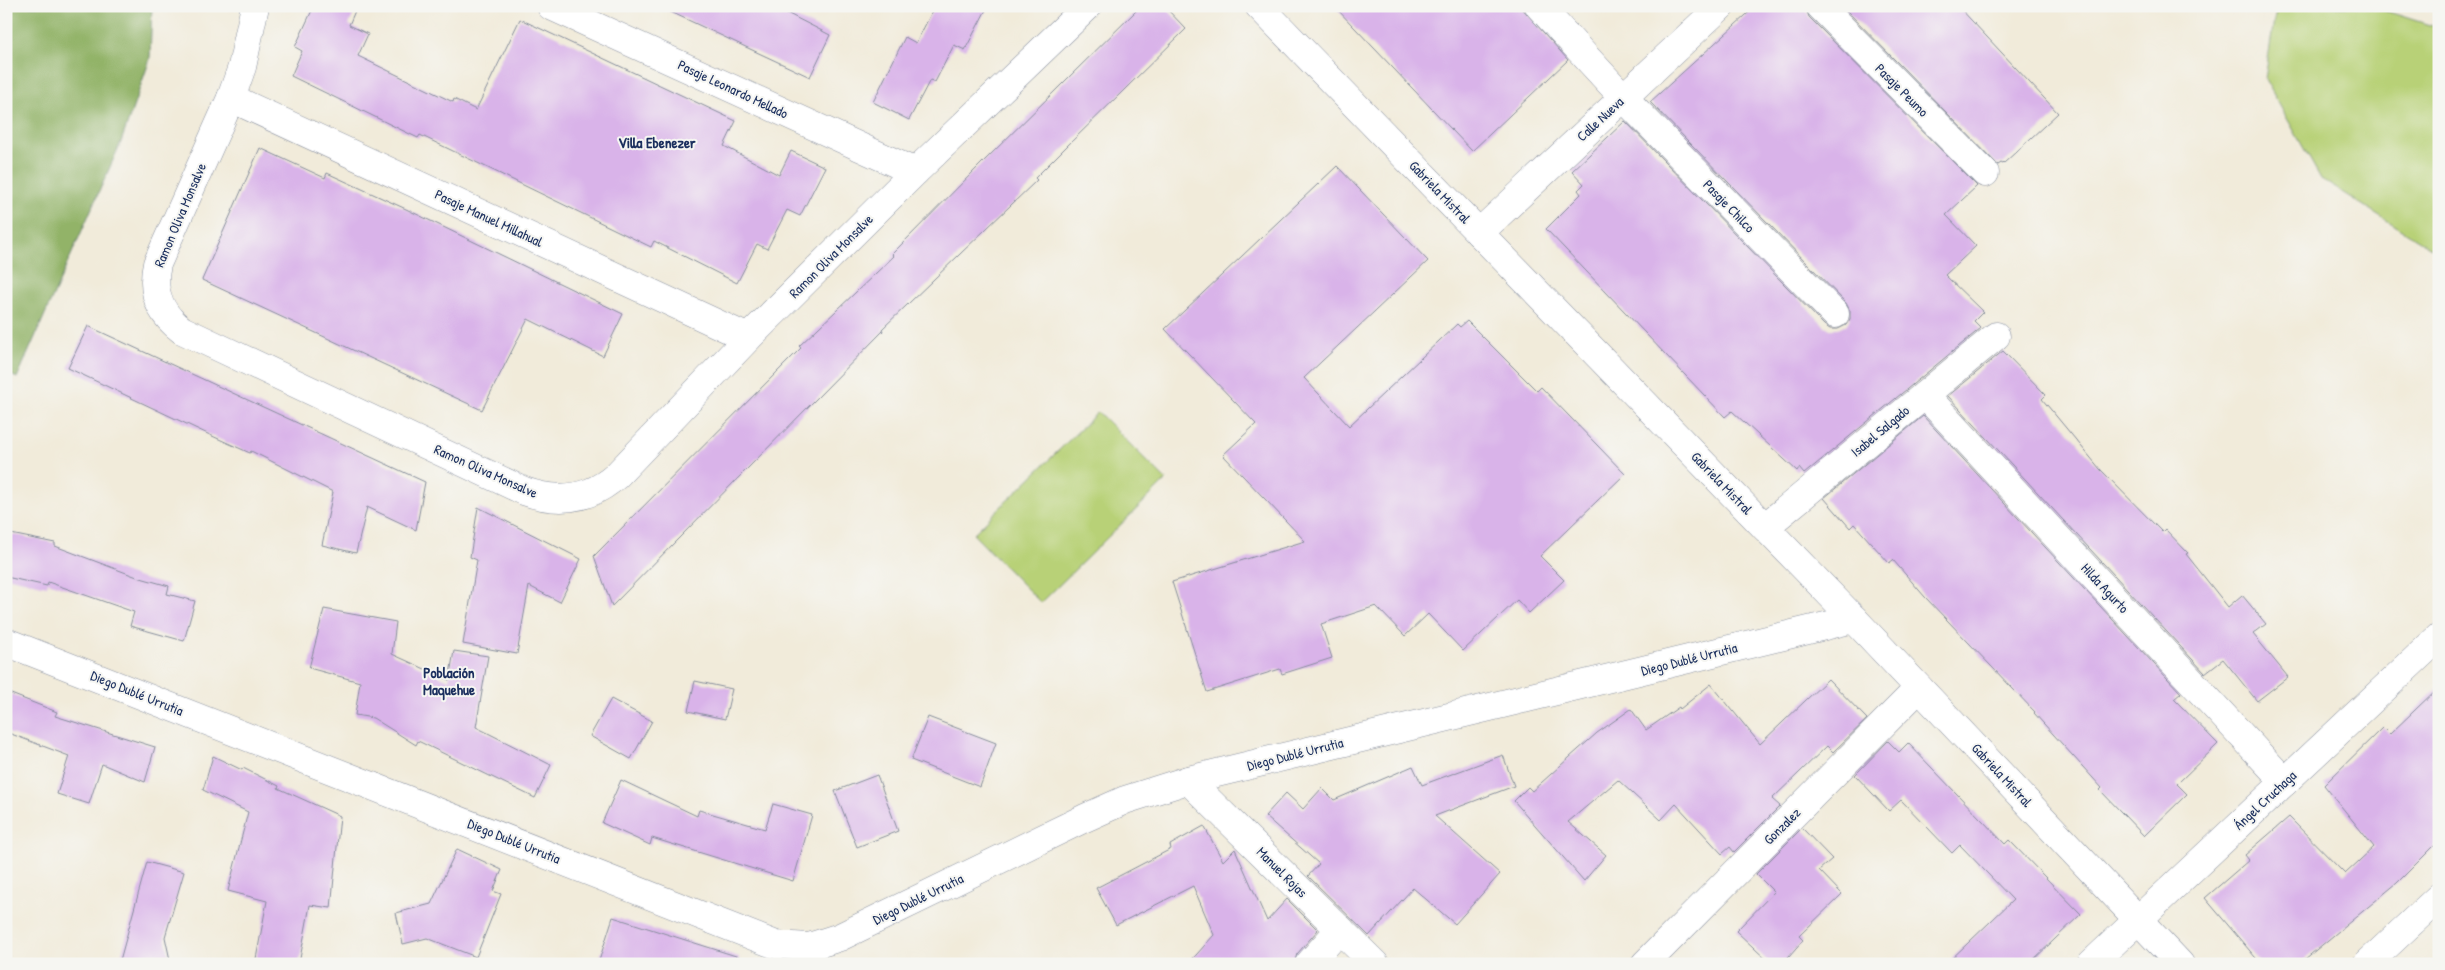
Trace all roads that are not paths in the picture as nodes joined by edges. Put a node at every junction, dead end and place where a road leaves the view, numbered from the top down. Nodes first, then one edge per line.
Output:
1 (255, 6) edge
2 (551, 6) edge
3 (1259, 6) edge
4 (1539, 6) edge
5 (1721, 6) edge
6 (1820, 6) edge
7 (1083, 7) edge
8 (231, 98) junction
9 (1623, 98) junction
10 (915, 172) junction
11 (1985, 173) dead end
12 (1479, 233) junction
13 (1835, 314) dead end
14 (1996, 336) dead end
15 (748, 338) junction
16 (1925, 395) junction
17 (1765, 527) junction
18 (1854, 619) junction
19 (2439, 637) edge
20 (6, 642) edge
21 (1919, 688) junction
22 (1188, 780) junction
23 (2285, 782) junction
24 (2439, 897) edge
25 (2137, 918) junction
26 (1340, 929) junction
27 (1309, 964) edge
28 (1375, 964) edge
29 (1645, 964) edge
30 (2091, 964) edge
31 (2180, 964) edge
32 (2367, 964) edge

1 - 8 street, Ramon Oliva Monsalve
2 - 10 street, Pasaje Leonardo Mellado
3 - 12 street, Gabriela Mistral
4 - 9 street, Pasaje Chilco
5 - 9 street, Calle Nueva
6 - 11 street, Pasaje Peumo
7 - 10 street, Ramon Oliva Monsalve
8 - 15 street, Pasaje Manuel Millahual
8 - 15 street, Ramon Oliva Monsalve
9 - 12 street, Calle Nueva
9 - 13 street, Pasaje Chilco
10 - 15 street, Ramon Oliva Monsalve
12 - 17 street, Gabriela Mistral
14 - 16 street, Isabel Salgado
16 - 17 street, Isabel Salgado
16 - 23 street, Hilda Agurto
17 - 18 street, Gabriela Mistral
18 - 21 street, Gabriela Mistral
18 - 22 street, Diego Dublé Urrutia
19 - 23 street, Ángel Cruchaga
20 - 22 street, Diego Dublé Urrutia
21 - 25 street, Gabriela Mistral
21 - 29 street, Gonzalez
22 - 26 street, Manuel Rojas
23 - 25 street, Ángel Cruchaga
24 - 32 street
25 - 30 street, Ángel Cruchaga
25 - 31 street, Gabriela Mistral
26 - 27 street
26 - 28 street, Manuel Rojas

